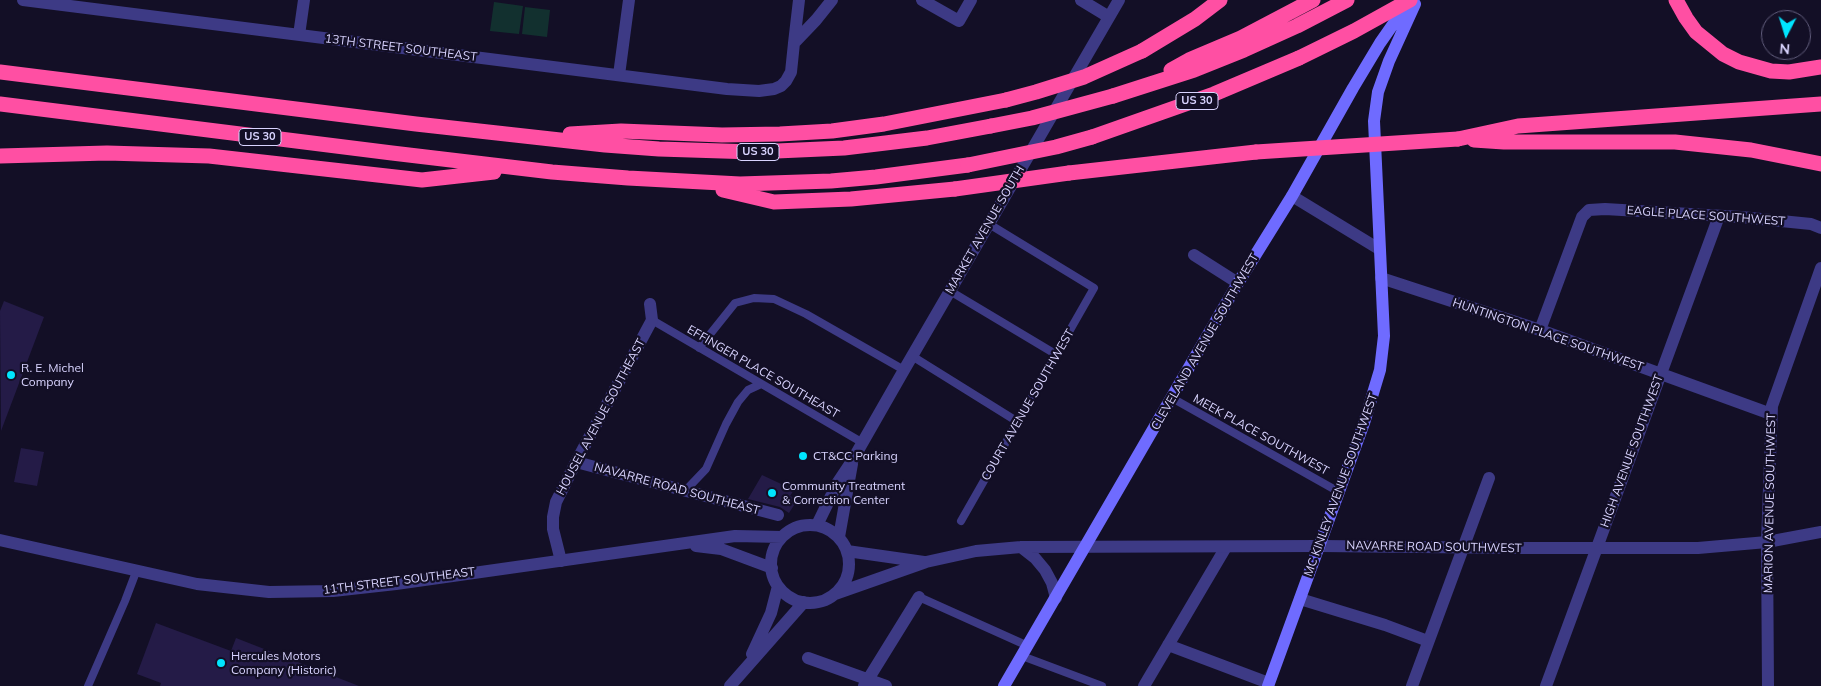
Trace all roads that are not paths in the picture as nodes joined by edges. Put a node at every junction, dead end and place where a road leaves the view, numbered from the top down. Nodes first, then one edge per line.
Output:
1 (23, 0) edge
2 (304, 0) edge
3 (629, 0) edge
4 (798, 0) edge
5 (832, 0) edge
6 (922, 0) edge
7 (971, 0) edge
8 (1080, 0) edge
9 (1119, 0) edge
10 (1220, 0) edge
11 (1313, 0) edge
12 (1347, 0) edge
13 (1410, 0) edge
14 (1417, 0) edge
15 (1676, 0) edge
16 (1109, 17) junction
17 (299, 35) junction
18 (794, 43) junction
19 (1821, 67) edge
20 (0, 72) edge
21 (619, 75) junction
22 (1146, 85) junction
23 (1821, 104) edge
24 (0, 106) edge
25 (523, 137) junction
26 (1458, 139) junction
27 (0, 156) edge
28 (1821, 164) edge
29 (521, 169) junction
30 (693, 182) junction
31 (1292, 196) junction
32 (1719, 216) junction
33 (988, 224) junction
34 (1821, 228) edge
35 (1379, 249) junction
36 (1194, 255) dead end
37 (1821, 268) edge
38 (1381, 278) junction
39 (1238, 283) junction
40 (950, 291) junction
41 (650, 304) dead end
42 (652, 320) junction
43 (1540, 330) junction
44 (698, 348) junction
45 (1057, 355) junction
46 (912, 356) junction
47 (904, 370) junction
48 (1660, 375) junction
49 (761, 384) junction
50 (1172, 398) junction
51 (1771, 414) junction
52 (1018, 422) junction
53 (863, 443) junction
54 (852, 461) junction
55 (576, 462) junction
56 (1489, 478) dead end
57 (684, 491) junction
58 (1339, 492) junction
59 (778, 515) dead end
60 (961, 521) dead end
61 (817, 525) junction
62 (1821, 532) edge
63 (782, 537) junction
64 (839, 538) junction
65 (0, 540) edge
66 (1767, 542) junction
67 (681, 544) junction
68 (1320, 546) junction
69 (1021, 547) junction
70 (1085, 547) junction
71 (1226, 547) junction
72 (1463, 548) junction
73 (1597, 548) junction
74 (847, 551) junction
75 (561, 561) junction
76 (926, 562) junction
77 (772, 568) junction
78 (136, 572) junction
79 (778, 586) junction
80 (835, 594) junction
81 (919, 597) joint
82 (1056, 598) junction
83 (1300, 600) junction
84 (804, 602) junction
85 (1428, 641) junction
86 (1168, 645) junction
87 (1025, 651) junction
88 (808, 658) dead end
89 (745, 668) junction
90 (866, 683) edge
91 (1269, 684) edge
92 (88, 686) edge
93 (730, 686) edge
94 (886, 686) edge
95 (1004, 686) edge
96 (1102, 686) edge
97 (1144, 686) edge
98 (1412, 686) edge
99 (1546, 686) edge
100 (1768, 686) edge

1 - 17 street, 13TH STREET SOUTHEAST
2 - 17 street
3 - 21 street
4 - 18 street
5 - 18 street
6 - 7 street
8 - 16 street
9 - 16 street, MARKET AVENUE SOUTH
10 - 25 highway, bridge
11 - 22 highway
12 - 22 highway, US 30
13 - 30 highway, US 30, bridge
13 - 31 main road, CLEVELAND AVENUE SOUTHWEST
14 - 35 main road, MC KINLEY AVENUE SOUTHWEST
15 - 19 highway
16 - 33 street, MARKET AVENUE SOUTH
17 - 21 street, 13TH STREET SOUTHEAST
18 - 21 street, 13TH STREET SOUTHEAST
20 - 25 highway, US 30
22 - 25 highway, US 30, bridge
23 - 26 highway
24 - 29 highway, US 30
26 - 28 highway
26 - 30 highway, bridge
27 - 29 highway
29 - 30 highway, US 30
31 - 35 street
31 - 39 main road, CLEVELAND AVENUE SOUTHWEST
32 - 34 street, EAGLE PLACE SOUTHWEST
32 - 43 street, EAGLE PLACE SOUTHWEST
32 - 48 street, HIGH AVENUE SOUTHWEST
33 - 40 street, MARKET AVENUE SOUTH
33 - 45 lane, COURT AVENUE SOUTHWEST
35 - 38 main road, MC KINLEY AVENUE SOUTHWEST
36 - 39 street
37 - 51 street, MARION AVENUE SOUTHWEST
38 - 43 street, HUNTINGTON PLACE SOUTHWEST
38 - 58 main road, MC KINLEY AVENUE SOUTHWEST
39 - 50 main road, CLEVELAND AVENUE SOUTHWEST
40 - 45 lane
40 - 46 street, MARKET AVENUE SOUTH
41 - 42 street
42 - 44 lane, EFFINGER PLACE SOUTHEAST
42 - 55 street, HOUSEL AVENUE SOUTHEAST
43 - 48 street, HUNTINGTON PLACE SOUTHWEST
44 - 47 lane
44 - 49 lane, EFFINGER PLACE SOUTHEAST
45 - 52 lane, COURT AVENUE SOUTHWEST
46 - 47 street, MARKET AVENUE SOUTH
46 - 52 lane
47 - 53 street, MARKET AVENUE SOUTH
48 - 51 street, HUNTINGTON PLACE SOUTHWEST
48 - 73 street, HIGH AVENUE SOUTHWEST
49 - 53 lane, EFFINGER PLACE SOUTHEAST
49 - 57 lane
50 - 58 lane, MEEK PLACE SOUTHWEST
50 - 70 main road, CLEVELAND AVENUE SOUTHWEST
51 - 66 street, MARION AVENUE SOUTHWEST
52 - 60 lane, COURT AVENUE SOUTHWEST
53 - 54 street, MARKET AVENUE SOUTH
54 - 61 street, MARKET AVENUE SOUTH
54 - 64 street, MARKET AVENUE SOUTH
55 - 57 street, NAVARRE ROAD SOUTHEAST
55 - 75 street, HOUSEL AVENUE SOUTHEAST
56 - 72 street
57 - 59 street, NAVARRE ROAD SOUTHEAST
58 - 68 main road, MC KINLEY AVENUE SOUTHWEST
61 - 63 street
61 - 64 street
62 - 66 street, NAVARRE ROAD SOUTHWEST
63 - 67 street, 11TH STREET SOUTHEAST
63 - 77 street
64 - 74 street
65 - 78 street, 11TH STREET SOUTHEAST
66 - 73 street, NAVARRE ROAD SOUTHWEST
66 - 100 street, MARION AVENUE SOUTHWEST
67 - 75 street, 11TH STREET SOUTHEAST
67 - 77 street, 11TH STREET SOUTHEAST
68 - 71 street, NAVARRE ROAD SOUTHWEST
68 - 72 street, NAVARRE ROAD SOUTHWEST
68 - 83 main road, MC KINLEY AVENUE SOUTHWEST
69 - 70 street, NAVARRE ROAD SOUTHWEST
69 - 76 street, NAVARRE ROAD SOUTHWEST
69 - 82 street
70 - 71 street, NAVARRE ROAD SOUTHWEST
70 - 82 main road, CLEVELAND AVENUE SOUTHWEST
71 - 86 street
72 - 73 street, NAVARRE ROAD SOUTHWEST
72 - 85 street
73 - 99 street, HIGH AVENUE SOUTHWEST
74 - 76 street, NAVARRE ROAD SOUTHWEST
74 - 80 street
75 - 78 street, 11TH STREET SOUTHEAST
76 - 80 street, NAVARRE ROAD SOUTHWEST
77 - 79 street
78 - 92 lane
79 - 84 street
79 - 89 street
80 - 84 street
81 - 87 lane
81 - 90 street
82 - 87 main road, CLEVELAND AVENUE SOUTHWEST
83 - 85 street
83 - 91 main road, MC KINLEY AVENUE SOUTHWEST
84 - 89 street
85 - 98 street
86 - 91 street
86 - 97 street
87 - 95 main road, CLEVELAND AVENUE SOUTHWEST
87 - 96 lane
88 - 90 street
89 - 93 street
90 - 94 street

